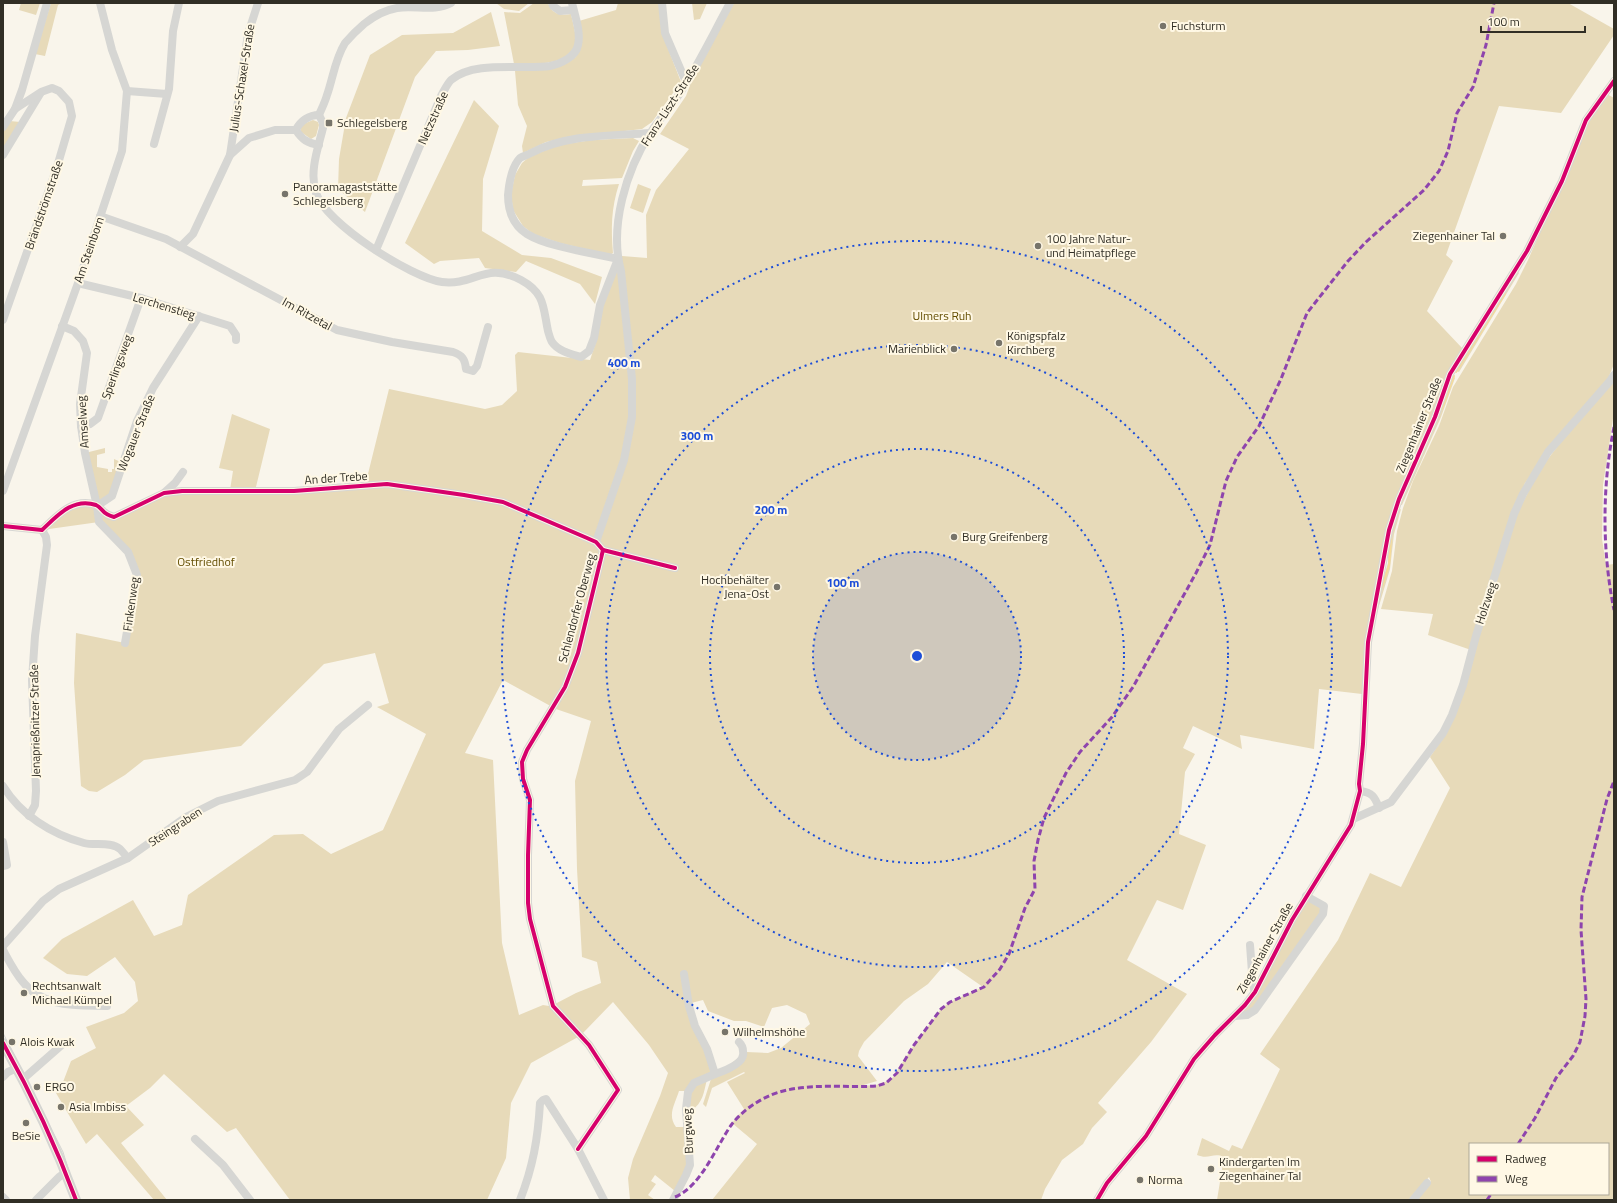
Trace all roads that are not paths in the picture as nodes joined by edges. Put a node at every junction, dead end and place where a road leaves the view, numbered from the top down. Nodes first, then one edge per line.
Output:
1 (47, 3) edge
2 (100, 3) edge
3 (179, 3) edge
4 (258, 3) edge
5 (452, 3) edge
6 (552, 3) edge
7 (662, 3) edge
8 (730, 3) edge
9 (573, 6) edge
10 (1614, 81) edge
11 (686, 82) junction
12 (130, 91) junction
13 (41, 92) junction
14 (167, 94) junction
15 (15, 109) junction
16 (319, 115) junction
17 (3, 127) edge
18 (296, 130) junction
19 (650, 133) junction
20 (154, 144) dead end
21 (319, 145) junction
22 (3, 155) edge
23 (230, 155) junction
24 (100, 216) junction
25 (180, 247) junction
26 (376, 250) junction
27 (618, 259) junction
28 (82, 284) dead end
29 (141, 298) junction
30 (199, 316) junction
31 (3, 320) edge
32 (62, 326) junction
33 (488, 327) dead end
34 (236, 340) dead end
35 (1614, 375) edge
36 (81, 426) junction
37 (183, 472) dead end
38 (3, 491) edge
39 (164, 493) junction
40 (97, 506) junction
41 (3, 526) edge
42 (42, 530) junction
43 (596, 542) junction
44 (603, 550) junction
45 (675, 568) dead end
46 (125, 643) dead end
47 (368, 704) dead end
48 (3, 786) edge
49 (1360, 791) junction
50 (1379, 808) junction
51 (29, 816) junction
52 (1353, 819) junction
53 (3, 842) edge
54 (128, 858) junction
55 (3, 866) edge
56 (1306, 896) junction
57 (1250, 945) dead end
58 (3, 946) edge
59 (3, 950) edge
60 (684, 974) dead end
61 (1255, 992) junction
62 (107, 1006) dead end
63 (1235, 1016) junction
64 (739, 1042) dead end
65 (3, 1043) edge
66 (64, 1043) dead end
67 (17, 1068) junction
68 (715, 1074) junction
69 (3, 1077) edge
70 (23, 1079) junction
71 (195, 1139) dead end
72 (578, 1149) junction
73 (66, 1172) junction
74 (1427, 1183) dead end
75 (3, 1197) edge
76 (6, 1200) edge
77 (36, 1200) edge
78 (76, 1200) edge
79 (250, 1200) edge
80 (520, 1200) edge
81 (604, 1200) edge
82 (673, 1200) edge
83 (1097, 1200) edge
84 (1414, 1200) edge

1 - 15 street
2 - 12 street, Am Steinborn
3 - 14 street
4 - 23 street, Julius-Schaxel-Straße
5 - 16 street
6 - 9 street, Netzstraße
7 - 11 street
8 - 11 street, Franz-Liszt-Straße
9 - 26 street, Netzstraße
10 - 49 street, Ziegenhainer Straße
11 - 19 street, Franz-Liszt-Straße
12 - 14 street
12 - 24 street, Am Steinborn
13 - 15 street
13 - 22 street
13 - 31 street, Brändströmstraße
14 - 20 street
15 - 17 street
16 - 18 street
16 - 21 street
18 - 21 street
18 - 23 street
19 - 27 street, Franz-Liszt-Straße
19 - 27 street
21 - 26 street
23 - 25 street
24 - 25 street, Im Ritzetal
24 - 32 street, Am Steinborn
25 - 33 street, Im Ritzetal
26 - 27 street
27 - 43 street, Schlendorfer Oberweg
28 - 29 street, Lerchenstieg
29 - 30 street, Lerchenstieg
29 - 36 street, Sperlingsweg
30 - 34 street, Lerchenstieg
30 - 40 street, Wogauer Straße
32 - 36 street, Amselweg
32 - 38 street, Am Steinborn
35 - 50 street, Holzweg
36 - 40 street, Amselweg
37 - 39 street, An der Trebe
39 - 40 street, An der Trebe
39 - 43 street, An der Trebe
40 - 42 street, An der Trebe
40 - 46 street, Finkenweg
41 - 42 street
42 - 51 street, Jenaprießnitzer Straße
43 - 44 street, An der Trebe
44 - 45 street
44 - 72 street, Schlendorfer Oberweg
47 - 54 street, Steingraben
48 - 51 street
49 - 50 street
49 - 52 street, Ziegenhainer Straße
50 - 52 street, Holzweg
51 - 54 street
52 - 56 street, Ziegenhainer Straße
53 - 55 street
54 - 58 street, Steingraben
56 - 61 street, Ziegenhainer Straße
56 - 63 street, Ziegenhainer Straße
57 - 61 street
59 - 62 street
60 - 68 street
61 - 63 street, Ziegenhainer Straße
63 - 83 street, Ziegenhainer Straße
64 - 68 street, Burgweg
65 - 67 street
66 - 70 street
67 - 69 street
67 - 70 street
68 - 82 street, Burgweg
70 - 73 street
71 - 79 street
72 - 80 street
72 - 81 street
73 - 77 street
73 - 78 street
74 - 84 street
75 - 76 street

